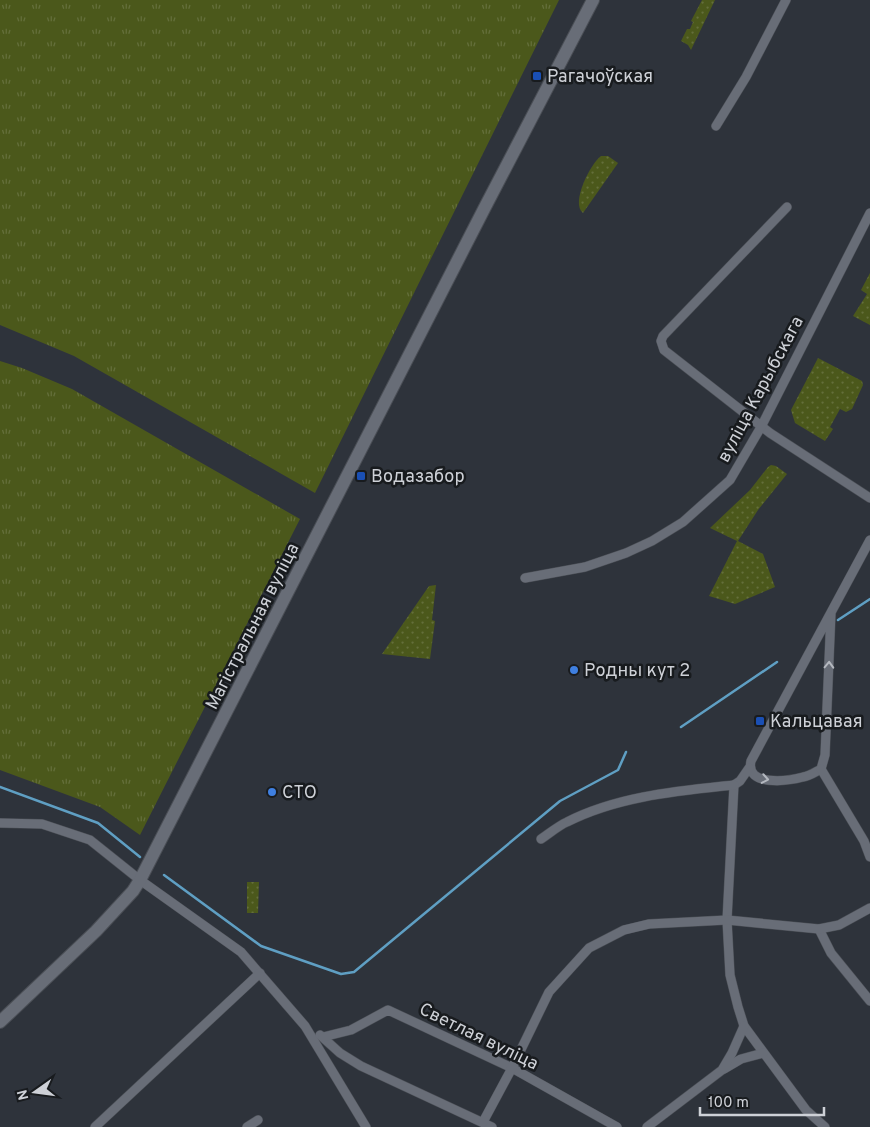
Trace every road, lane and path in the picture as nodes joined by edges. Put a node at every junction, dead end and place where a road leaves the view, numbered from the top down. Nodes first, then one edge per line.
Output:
1 (593, 0) edge
2 (786, 0) edge
3 (716, 126) dead end
4 (786, 207) dead end
5 (870, 213) edge
6 (761, 427) junction
7 (870, 498) edge
8 (870, 540) edge
9 (525, 578) dead end
10 (831, 613) junction
11 (749, 768) junction
12 (821, 768) junction
13 (734, 786) junction
14 (0, 823) edge
15 (541, 839) dead end
16 (870, 857) edge
17 (140, 880) junction
18 (870, 908) edge
19 (727, 920) junction
20 (819, 929) junction
21 (260, 973) junction
22 (870, 1001) edge
23 (0, 1022) edge
24 (305, 1026) junction
25 (744, 1026) junction
26 (323, 1037) junction
27 (340, 1053) junction
28 (763, 1053) junction
29 (328, 1063) junction
30 (512, 1068) junction
31 (722, 1070) junction
32 (258, 1120) dead end
33 (483, 1122) junction
34 (95, 1127) edge
35 (247, 1127) edge
36 (366, 1127) edge
37 (492, 1127) edge
38 (617, 1127) edge
39 (648, 1127) edge
40 (825, 1127) edge

1 - 17 main road, Магістральная вуліца
2 - 3 street
4 - 6 street
5 - 6 street, вуліца Карыбскага
6 - 7 street
6 - 9 street, вуліца Карыбскага
8 - 10 street
10 - 11 street
12 -> 10 street
11 -> 12 street
11 - 13 street
12 - 16 street
13 - 15 street
13 - 19 street
14 - 17 street
17 - 21 street
17 - 23 main road, Магістральная вуліца
18 - 20 street
19 - 20 street
19 - 25 street
19 - 30 street
20 - 22 street
21 - 24 street
21 - 34 street
24 - 26 street
24 - 29 street
25 - 28 street
25 - 31 street
26 - 27 street
26 - 30 street, Светлая вуліца
27 - 29 street
27 - 33 street
28 - 31 street
28 - 40 street
29 - 36 street
30 - 33 street
30 - 38 street, Светлая вуліца
31 - 39 street
32 - 35 street
33 - 37 street

